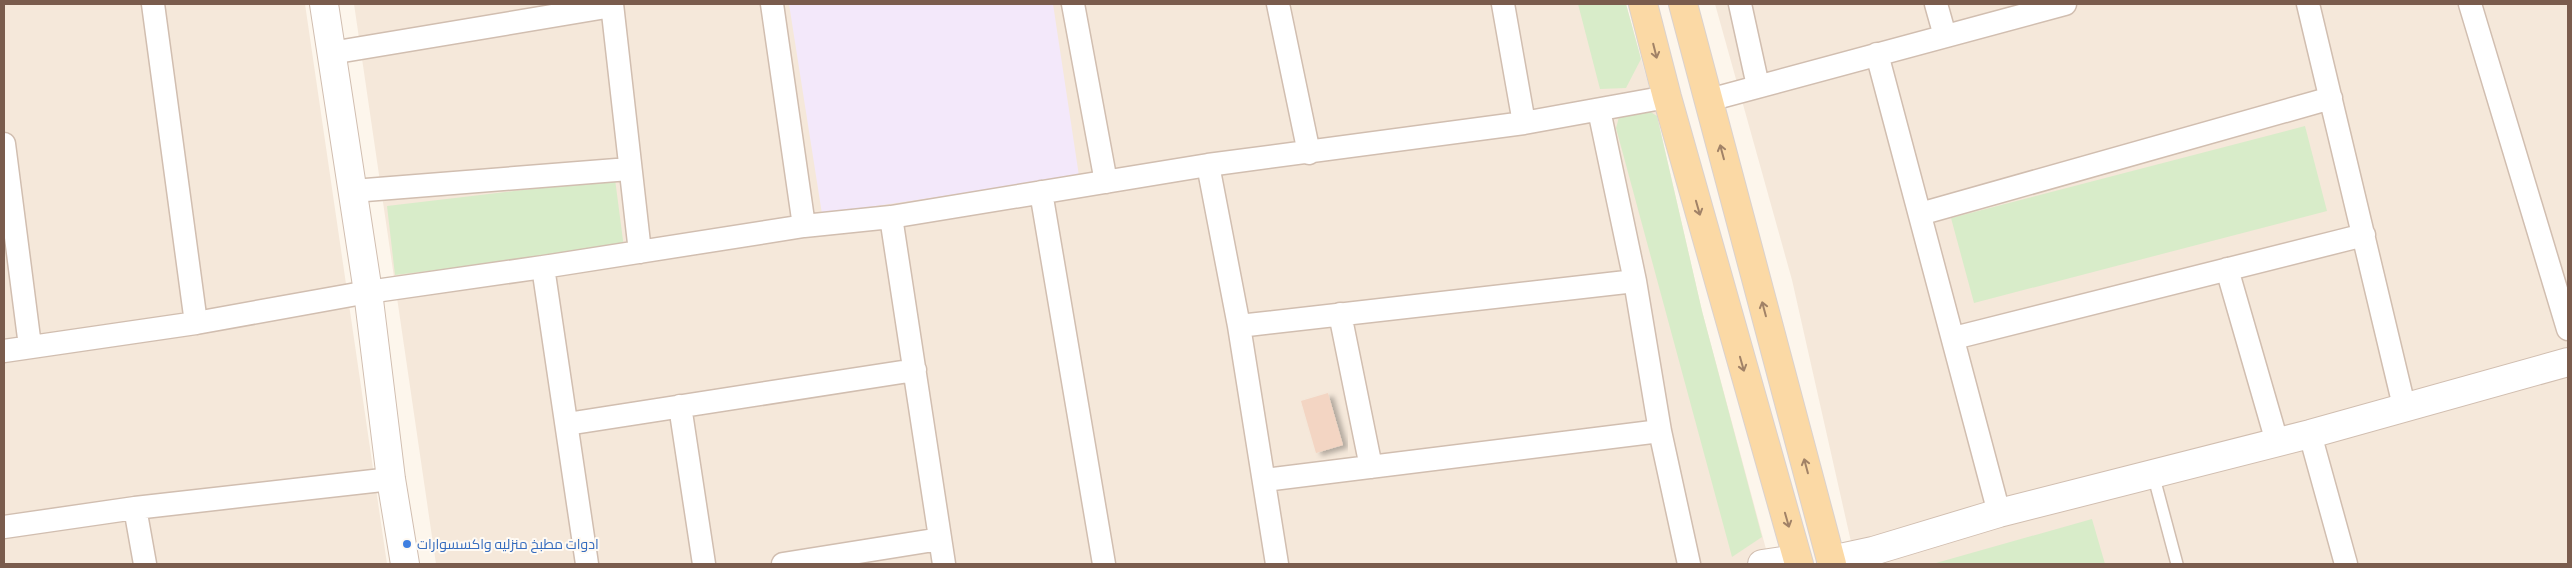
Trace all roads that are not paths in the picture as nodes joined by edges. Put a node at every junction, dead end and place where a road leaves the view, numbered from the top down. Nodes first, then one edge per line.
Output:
1 (153, 4) edge
2 (324, 4) edge
3 (772, 4) edge
4 (1073, 4) edge
5 (1503, 4) edge
6 (1643, 4) edge
7 (1683, 4) edge
8 (1740, 4) edge
9 (1936, 4) edge
10 (2066, 4) edge
11 (2308, 4) edge
12 (2470, 4) edge
13 (612, 5) edge
14 (1282, 5) edge
15 (1945, 36) junction
16 (331, 53) junction
17 (1877, 54) junction
18 (1758, 86) junction
19 (1667, 97) junction
20 (2331, 98) junction
21 (1708, 100) junction
22 (1599, 110) junction
23 (1524, 123) junction
24 (4, 144) edge
25 (1309, 153) junction
26 (1208, 165) junction
27 (629, 169) junction
28 (1106, 182) junction
29 (353, 191) junction
30 (1041, 192) junction
31 (1920, 214) junction
32 (891, 217) junction
33 (804, 226) junction
34 (2364, 235) junction
35 (640, 252) junction
36 (543, 267) junction
37 (2227, 269) junction
38 (1635, 281) junction
39 (368, 292) junction
40 (1340, 314) junction
41 (196, 324) junction
42 (1239, 326) junction
43 (2568, 329) edge
44 (1954, 338) junction
45 (30, 346) junction
46 (4, 350) edge
47 (2568, 362) edge
48 (915, 370) junction
49 (680, 406) junction
50 (2404, 406) junction
51 (567, 424) junction
52 (1660, 431) junction
53 (2310, 434) junction
54 (2277, 442) junction
55 (1371, 467) junction
56 (2153, 474) junction
57 (391, 479) junction
58 (1265, 480) junction
59 (135, 508) junction
60 (1999, 513) junction
61 (4, 527) edge
62 (940, 538) junction
63 (1875, 558) edge
64 (1798, 562) edge
65 (1831, 562) edge
66 (145, 564) edge
67 (405, 564) edge
68 (587, 564) edge
69 (704, 564) edge
70 (784, 564) edge
71 (944, 564) edge
72 (1104, 564) edge
73 (1277, 564) edge
74 (1690, 564) edge
75 (1762, 564) edge
76 (2178, 564) edge
77 (2346, 564) edge

1 - 41 street
2 - 16 street
3 - 33 street
4 - 28 street
5 - 23 street
6 -> 19 main road
7 - 21 main road
8 - 18 street
9 - 15 street
10 - 15 street
11 - 20 street
12 - 43 street
13 - 16 street
13 - 27 street
14 - 25 street
15 - 17 street
16 - 29 street
17 - 18 street
17 - 31 street
18 - 21 street
19 - 22 street
19 -> 64 main road
20 - 31 street
20 - 34 street
65 -> 21 main road
22 - 23 street
22 - 38 street
23 - 25 street
24 - 45 street
25 - 26 street
26 - 28 street
26 - 42 street
27 - 29 street
27 - 35 street
28 - 30 street
29 - 39 street
30 - 32 street
30 - 72 street
31 - 44 street
32 - 33 street
32 - 48 street
33 - 35 street
34 - 37 street
34 - 50 street
35 - 36 street
36 - 39 street
36 - 51 street
37 - 44 street
37 - 54 street
38 - 40 street
38 - 52 street
39 - 41 street
39 - 57 street
40 - 42 street
40 - 55 street
41 - 45 street
42 - 58 street
44 - 60 street
45 - 46 street
47 - 50 street
48 - 49 street
48 - 62 street
49 - 51 street
49 - 69 street
50 - 53 street
51 - 68 street
52 - 55 street
52 - 74 street
53 - 54 street
53 - 77 street
54 - 56 street
55 - 58 street
56 - 60 street
56 - 76 lane
57 - 59 street
57 - 67 street
58 - 73 street
59 - 61 street
59 - 66 street
60 - 63 street
62 - 70 street
62 - 71 street
63 - 65 street
64 - 75 street

